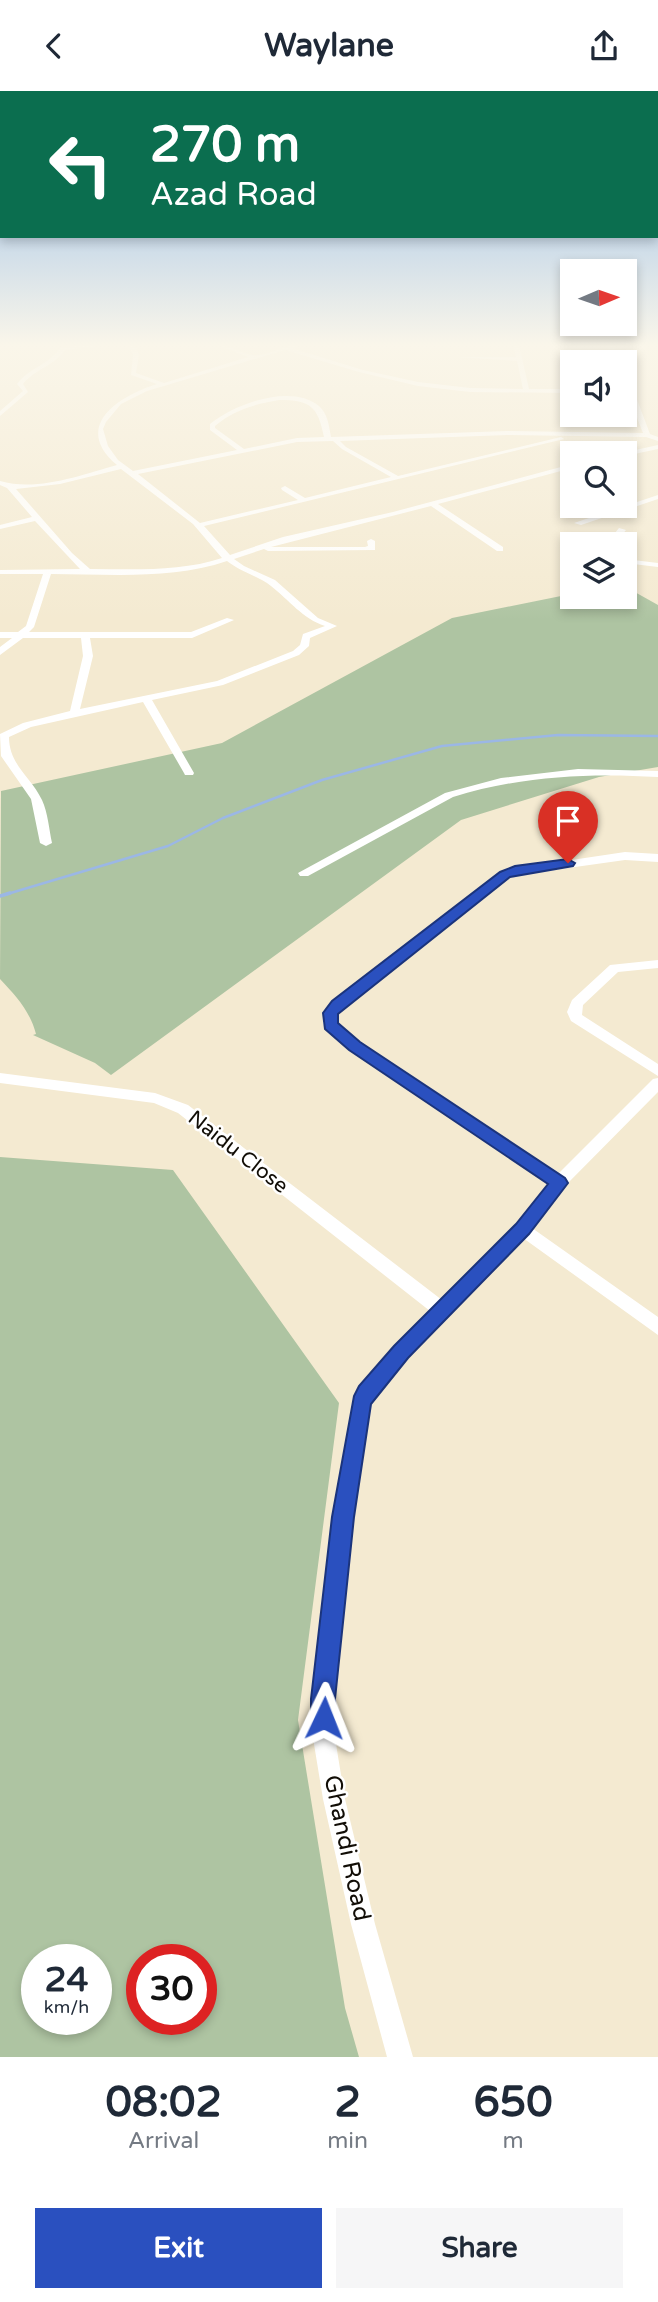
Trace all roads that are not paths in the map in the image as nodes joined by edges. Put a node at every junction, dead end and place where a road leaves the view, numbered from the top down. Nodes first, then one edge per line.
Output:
1 (102, 437) edge
2 (222, 437) edge
3 (375, 437) edge
4 (573, 437) edge
5 (331, 438) junction
6 (658, 447) edge
7 (243, 451) junction
8 (637, 451) edge
9 (124, 466) junction
10 (560, 469) edge
11 (133, 473) junction
12 (395, 477) junction
13 (0, 482) edge
14 (12, 488) junction
15 (285, 488) dead end
16 (658, 497) edge
17 (305, 501) junction
18 (431, 503) junction
19 (38, 518) junction
20 (578, 523) dead end
21 (200, 525) junction
22 (0, 527) edge
23 (371, 541) dead end
24 (256, 549) junction
25 (500, 549) dead end
26 (230, 560) junction
27 (637, 562) edge
28 (658, 565) edge
29 (0, 572) edge
30 (48, 572) junction
31 (88, 572) junction
32 (230, 620) dead end
33 (85, 634) junction
34 (0, 635) edge
35 (23, 635) junction
36 (0, 652) edge
37 (146, 698) junction
38 (74, 713) junction
39 (5, 732) edge
40 (189, 773) dead end
41 (658, 774) edge
42 (46, 843) dead end
43 (658, 858) edge
44 (304, 873) dead end
45 (658, 964) edge
46 (658, 1071) edge
47 (0, 1078) edge
48 (658, 1083) edge
49 (559, 1183) junction
50 (522, 1229) junction
51 (441, 1310) junction
52 (658, 1327) edge
53 (400, 2057) edge

1 - 9 street
2 - 7 street
3 - 5 street
4 - 12 street
5 - 7 street
5 - 12 street
6 - 8 street
7 - 11 street
9 - 11 street
9 - 14 street
10 - 18 street
11 - 21 street
12 - 17 street
13 - 14 street
14 - 19 street
15 - 17 street
16 - 20 street
17 - 21 street
18 - 24 street
18 - 25 street
19 - 22 street
19 - 31 street
21 - 26 street
23 - 24 street
24 - 26 street
26 - 31 street
26 - 37 street
27 - 28 street
29 - 30 street
30 - 31 street
30 - 35 street
32 - 33 street
33 - 35 street
33 - 38 street
34 - 35 street
35 - 36 street
37 - 38 street
37 - 40 street
38 - 39 street
39 - 42 street
41 - 44 street
43 - 49 street
45 - 46 street
47 - 51 street, Naidu Close
48 - 49 street, Ghandi Road
49 - 50 street, Ghandi Road
50 - 51 street, Ghandi Road
50 - 52 street
51 - 53 street, Ghandi Road

